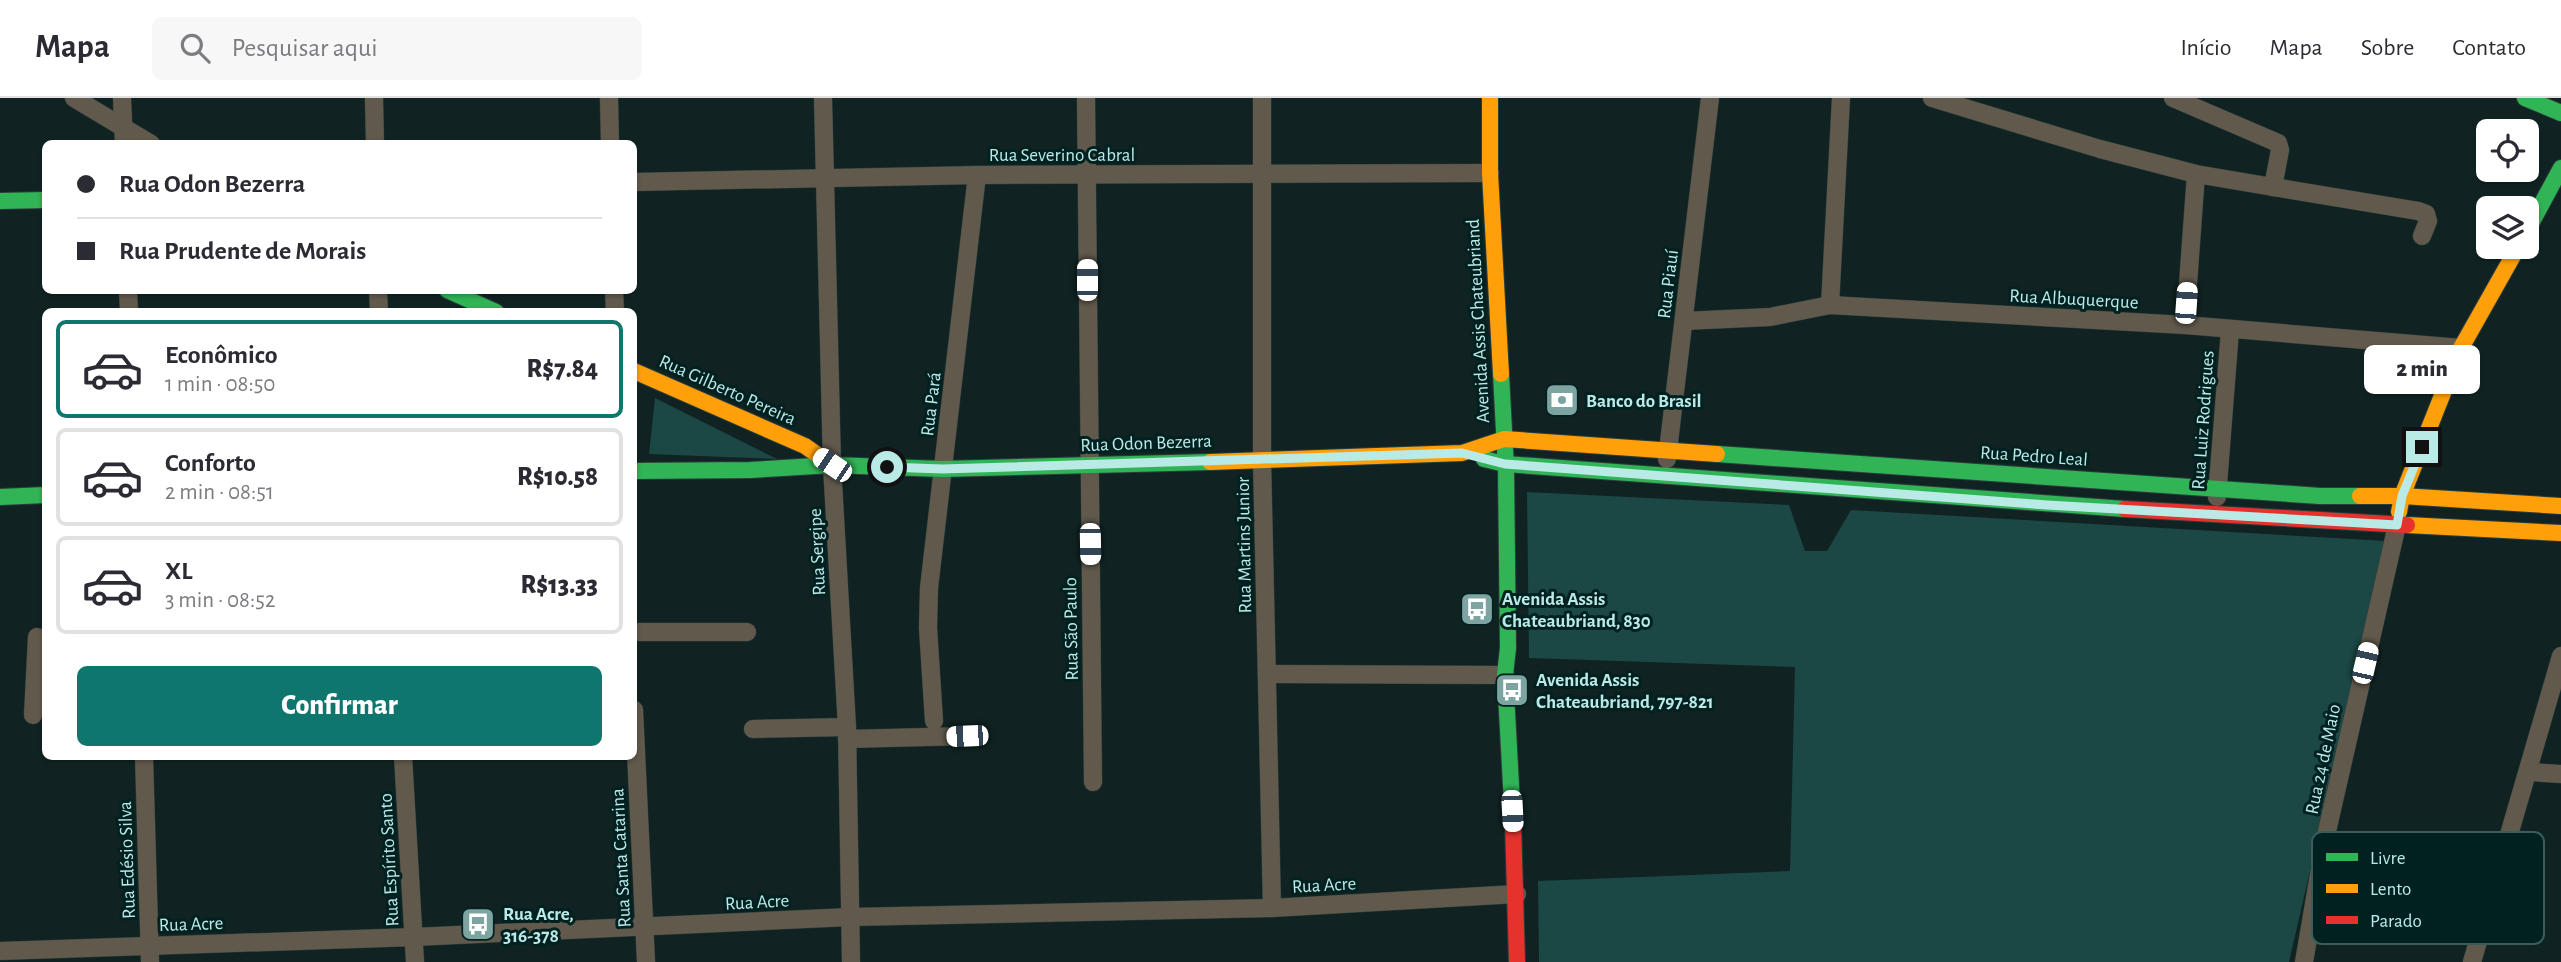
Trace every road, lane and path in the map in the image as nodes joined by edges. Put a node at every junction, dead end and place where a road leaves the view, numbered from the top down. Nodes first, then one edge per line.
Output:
1 (74, 98) edge
2 (122, 98) edge
3 (374, 98) edge
4 (609, 98) edge
5 (823, 98) edge
6 (1086, 98) edge
7 (1262, 98) edge
8 (1490, 98) edge
9 (1710, 98) edge
10 (1840, 98) edge
11 (1932, 98) edge
12 (2173, 98) edge
13 (2525, 98) edge
14 (2199, 102) edge
15 (2561, 113) edge
16 (123, 136) edge
17 (375, 140) edge
18 (610, 140) edge
19 (2561, 168) edge
20 (1490, 173) junction
21 (1261, 174) junction
22 (2196, 174) junction
23 (1086, 175) junction
24 (977, 176) junction
25 (825, 178) junction
26 (637, 182) edge
27 (2273, 187) junction
28 (42, 200) edge
29 (0, 201) edge
30 (2539, 209) edge
31 (2423, 236) dead end
32 (2511, 259) edge
33 (456, 294) edge
34 (1830, 305) junction
35 (487, 308) edge
36 (1684, 321) junction
37 (2185, 325) junction
38 (2230, 330) junction
39 (2461, 348) junction
40 (637, 372) edge
41 (1504, 439) junction
42 (1667, 450) junction
43 (1462, 453) junction
44 (1262, 459) junction
45 (1505, 464) junction
46 (832, 465) junction
47 (1088, 465) junction
48 (942, 469) junction
49 (637, 471) edge
50 (1666, 475) junction
51 (2217, 489) junction
52 (42, 495) edge
53 (0, 496) edge
54 (2402, 496) junction
55 (2561, 506) edge
56 (2215, 514) junction
57 (2397, 525) junction
58 (2561, 533) edge
59 (637, 632) edge
60 (747, 632) dead end
61 (37, 637) dead end
62 (2561, 656) edge
63 (1267, 674) junction
64 (1505, 675) junction
65 (33, 715) dead end
66 (934, 721) dead end
67 (753, 729) dead end
68 (847, 733) junction
69 (967, 736) dead end
70 (144, 760) edge
71 (403, 760) edge
72 (637, 760) edge
73 (2529, 772) junction
74 (2561, 774) edge
75 (1093, 782) dead end
76 (2327, 832) edge
77 (2511, 832) edge
78 (1517, 894) junction
79 (1272, 908) junction
80 (2312, 916) edge
81 (849, 917) junction
82 (645, 927) junction
83 (414, 937) junction
84 (2477, 944) edge
85 (0, 951) edge
86 (150, 954) edge
87 (415, 962) edge
88 (646, 962) edge
89 (851, 962) edge
90 (1517, 962) edge
91 (2304, 962) edge
92 (2472, 962) edge

1 - 16 street
2 - 16 street
3 - 17 street
4 - 18 street
5 - 25 street, Rua Sergipe
6 - 23 street, Rua São Paulo
7 - 21 street, Rua Martins Junior
8 - 20 main road, Avenida Assis Chateubriand
9 - 36 street, Rua Piauí
10 - 34 street
11 - 22 street
12 - 14 street
13 - 15 main road
14 - 27 street
19 - 30 main road
20 - 21 street, Rua Severino Cabral
20 - 41 main road, Avenida Assis Chateubriand
21 - 23 street, Rua Severino Cabral
21 - 44 street, Rua Martins Junior
22 - 27 street
22 - 37 street
23 - 24 street, Rua Severino Cabral
23 - 47 street, Rua São Paulo
24 - 25 street, Rua Severino Cabral
24 - 48 street, Rua Pará
25 - 26 street, Rua Severino Cabral
25 - 46 street, Rua Sergipe
27 - 31 street
28 - 29 main road
32 - 39 main road
33 - 35 main road
34 - 36 street, Rua Albuquerque
34 - 37 street, Rua Albuquerque
36 - 42 street, Rua Piauí
37 - 38 street, Rua Albuquerque
38 - 39 street, Rua Albuquerque
38 - 51 street, Rua Luiz Rodrigues
39 - 54 main road
40 - 46 main road, Rua Gilberto Pereira
41 - 42 main road, Rua Pedro Leal
41 - 43 main road, Rua Odon Bezerra
41 - 45 main road, Avenida Assis Chateubriand
42 - 50 street, Rua Piauí
42 - 51 main road, Rua Pedro Leal
43 - 44 main road, Rua Odon Bezerra
43 - 45 main road, Rua Odon Bezerra
44 - 47 main road, Rua Odon Bezerra
44 - 63 street, Rua Martins Junior
45 - 50 main road
45 - 64 main road, Avenida Assis Chateubriand
46 - 48 main road, Rua Odon Bezerra
46 - 49 main road, Rua Odon Bezerra
46 - 68 street, Rua Sergipe
47 - 48 main road, Rua Odon Bezerra
47 - 75 street, Rua São Paulo
48 - 66 street, Rua Pará
50 - 56 main road
51 - 54 main road, Rua Pedro Leal
51 - 56 street, Rua Luiz Rodrigues
52 - 53 main road
54 - 55 main road, Rua Pedro Leal
54 - 57 main road
56 - 57 main road
57 - 58 main road
57 - 76 street, Rua 24 de Maio
59 - 60 street
61 - 65 street
62 - 73 street
63 - 64 street
63 - 79 street, Rua Martins Junior
64 - 78 main road, Avenida Assis Chateubriand
67 - 68 street
68 - 69 street
68 - 81 street, Rua Sergipe
70 - 86 street, Rua Edésio Silva
71 - 83 street, Rua Espírito Santo
72 - 82 street, Rua Santa Catarina
73 - 74 street
73 - 77 street
78 - 79 street, Rua Acre
78 - 90 main road, Avenida Assis Chateubriand
79 - 81 street, Rua Acre
80 - 91 street, Rua 24 de Maio
81 - 82 street, Rua Acre
81 - 89 street, Rua Sergipe
82 - 83 street, Rua Acre
82 - 88 street, Rua Santa Catarina
83 - 86 street, Rua Acre
83 - 87 street, Rua Espírito Santo
84 - 92 street
85 - 86 street, Rua Acre

